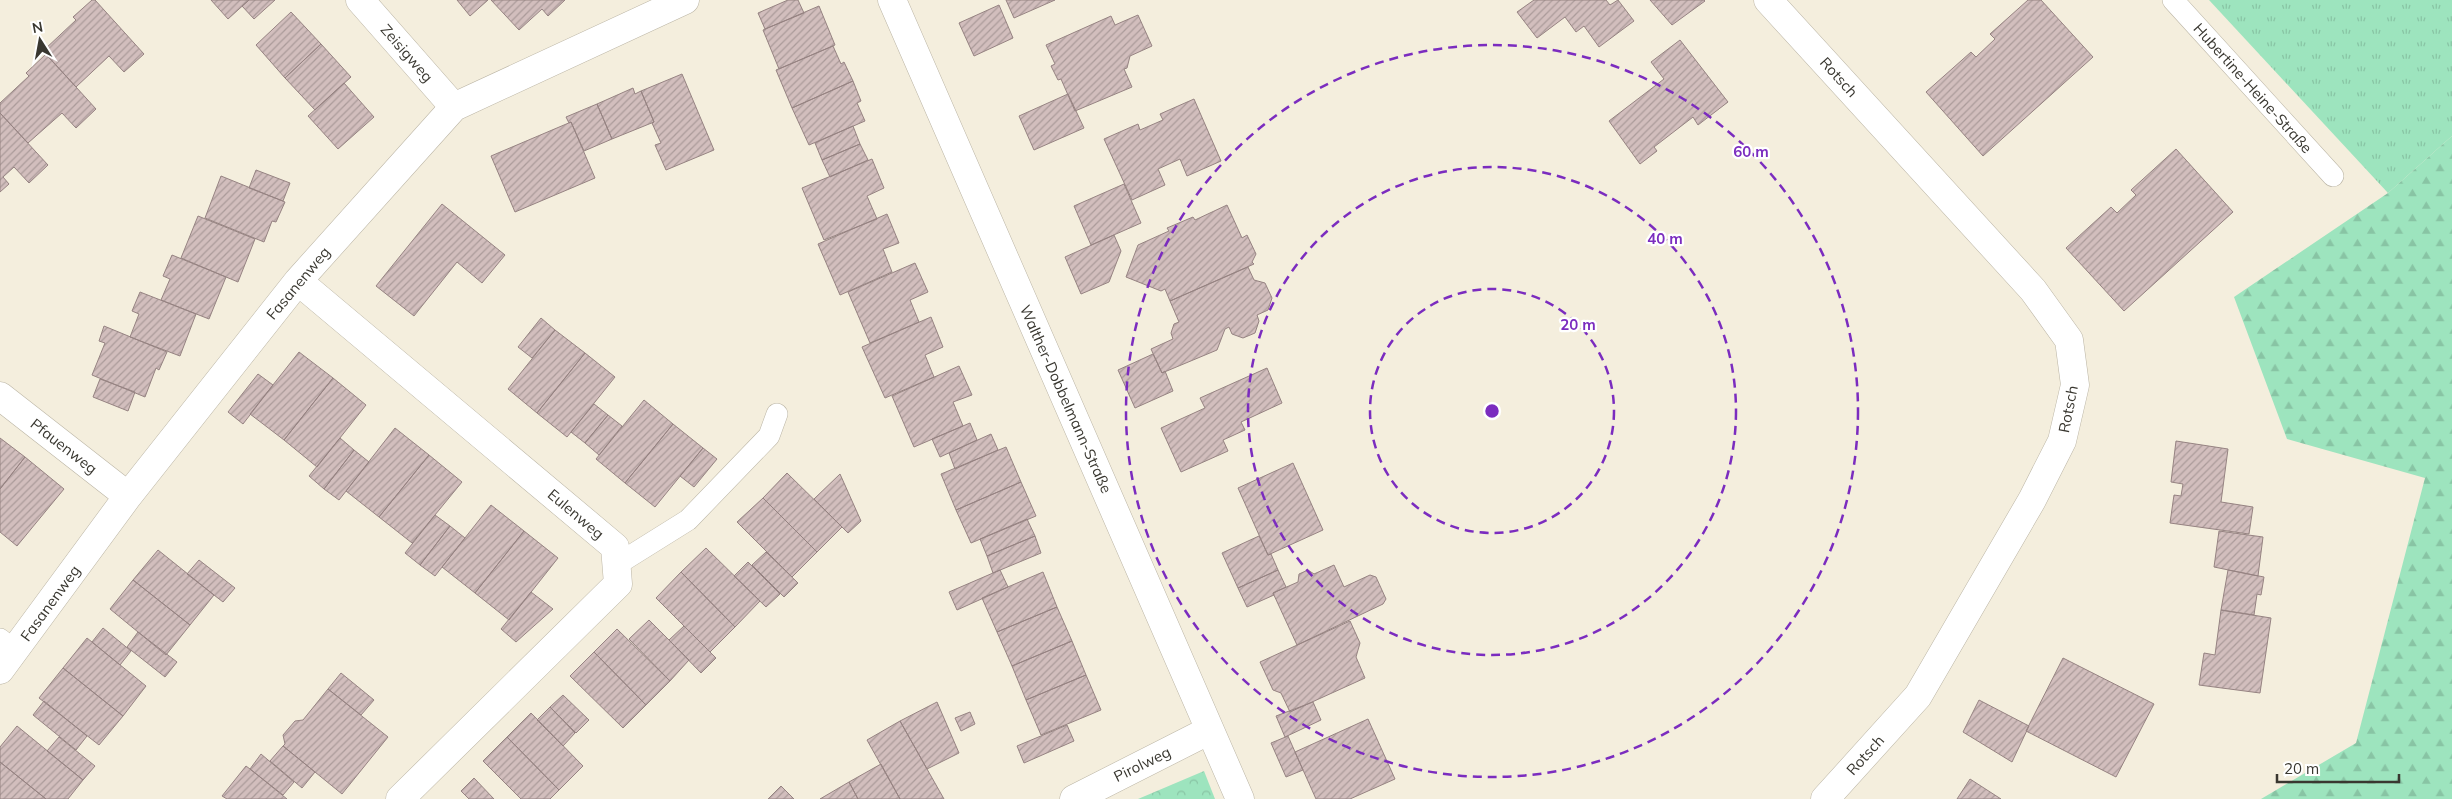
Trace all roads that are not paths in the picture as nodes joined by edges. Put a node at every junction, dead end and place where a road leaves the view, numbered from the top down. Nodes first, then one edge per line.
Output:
1 (360, 0) edge
2 (685, 0) edge
3 (892, 0) edge
4 (1768, 0) edge
5 (2173, 0) edge
6 (454, 107) junction
7 (2333, 176) dead end
8 (298, 281) junction
9 (0, 396) edge
10 (778, 414) dead end
11 (128, 496) junction
12 (616, 565) junction
13 (5, 654) edge
14 (1210, 730) junction
15 (400, 799) edge
16 (1074, 799) edge
17 (1240, 799) edge
18 (1825, 799) edge

1 - 6 street, Zeisigweg
2 - 6 street, Fasanenweg
3 - 14 street, Walther-Dobbelmann-Straße
4 - 18 street, Rotsch
5 - 7 lane, Hubertine-Heine-Straße
6 - 8 street, Fasanenweg
8 - 11 street, Fasanenweg
8 - 12 street, Eulenweg
9 - 11 street, Pfauenweg
10 - 12 lane
11 - 13 street, Fasanenweg
12 - 15 street, Eulenweg
14 - 16 street, Pirolweg
14 - 17 street, Walther-Dobbelmann-Straße

